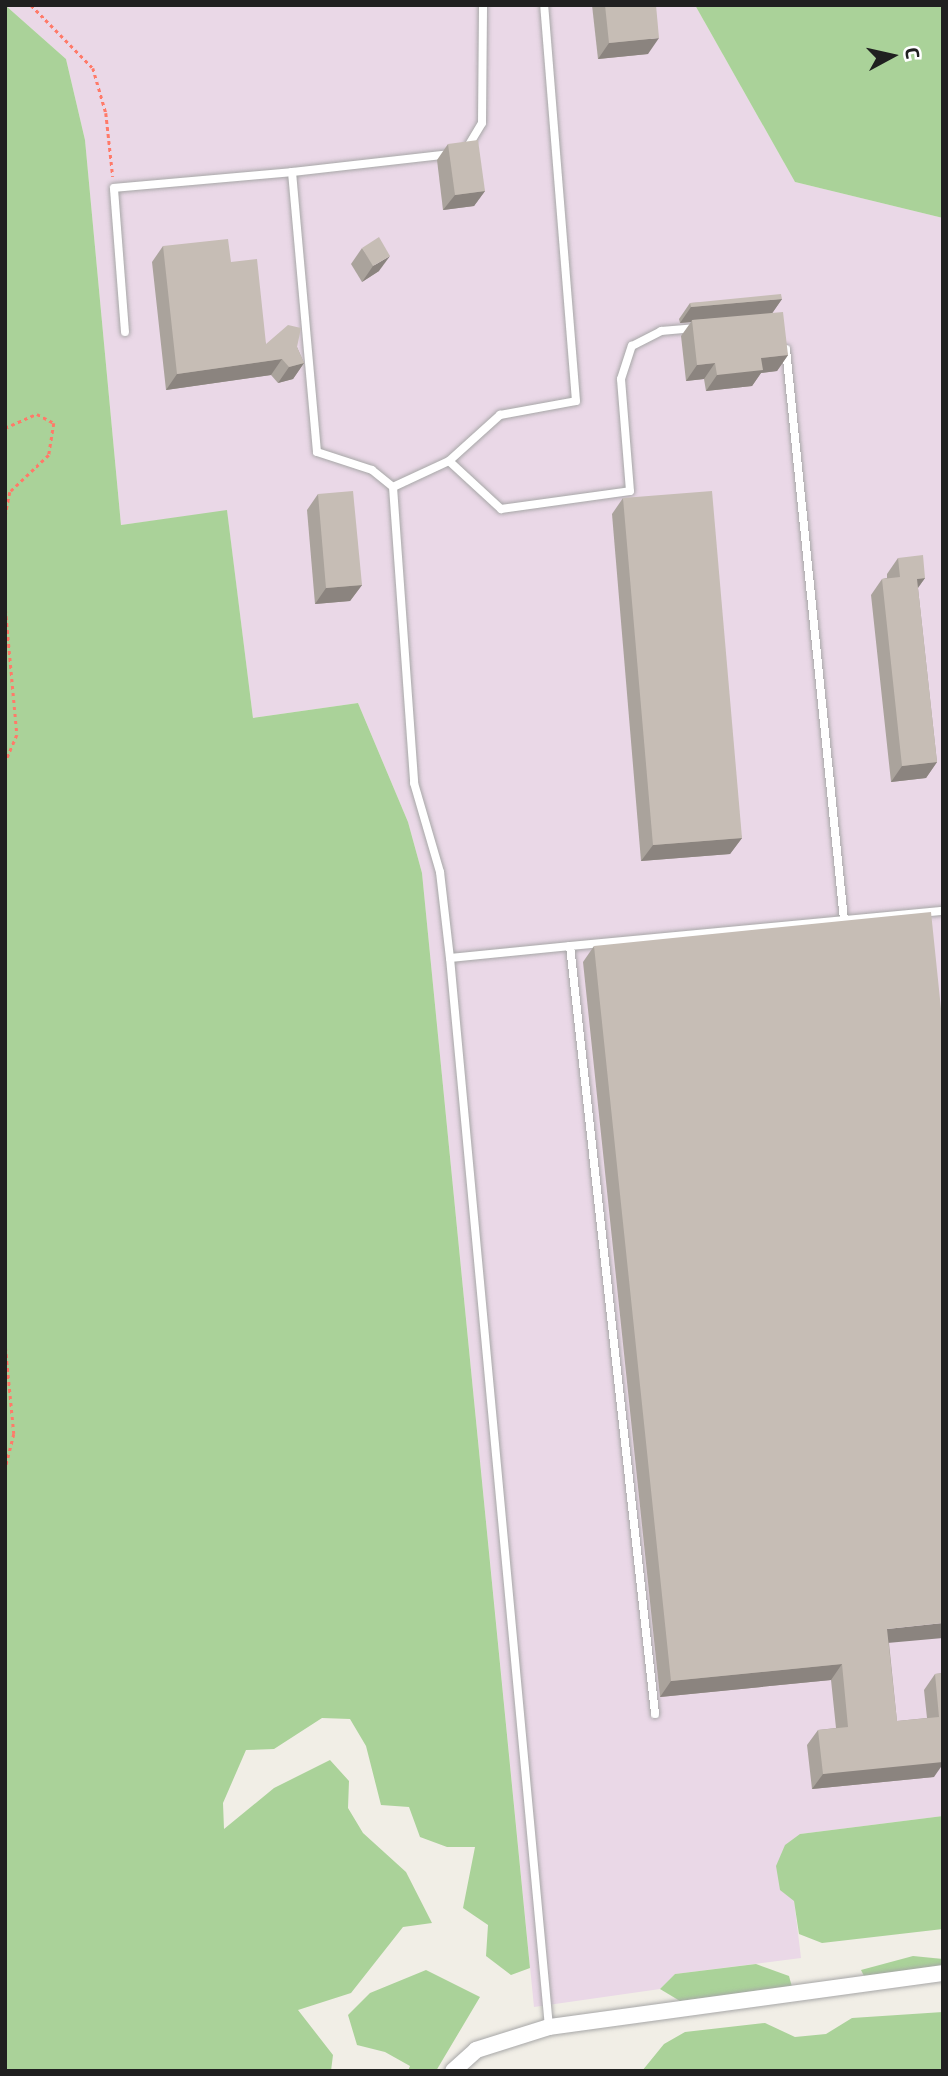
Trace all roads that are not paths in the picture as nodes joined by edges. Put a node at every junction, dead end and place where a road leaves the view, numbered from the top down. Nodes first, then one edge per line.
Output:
1 (483, 5) edge
2 (544, 5) edge
3 (292, 172) junction
4 (702, 328) edge
5 (125, 332) dead end
6 (784, 334) edge
7 (449, 461) junction
8 (393, 487) junction
9 (943, 911) edge
10 (844, 920) junction
11 (570, 946) junction
12 (450, 957) junction
13 (654, 1714) dead end
14 (943, 1973) edge
15 (549, 2027) junction
16 (453, 2071) edge

1 - 3 lane
2 - 7 lane
3 - 5 lane
3 - 8 lane
4 - 7 lane
6 - 10 lane
7 - 8 lane
8 - 12 lane
9 - 10 lane
10 - 11 lane
11 - 12 lane
11 - 13 lane
12 - 15 lane
14 - 15 street
15 - 16 street

